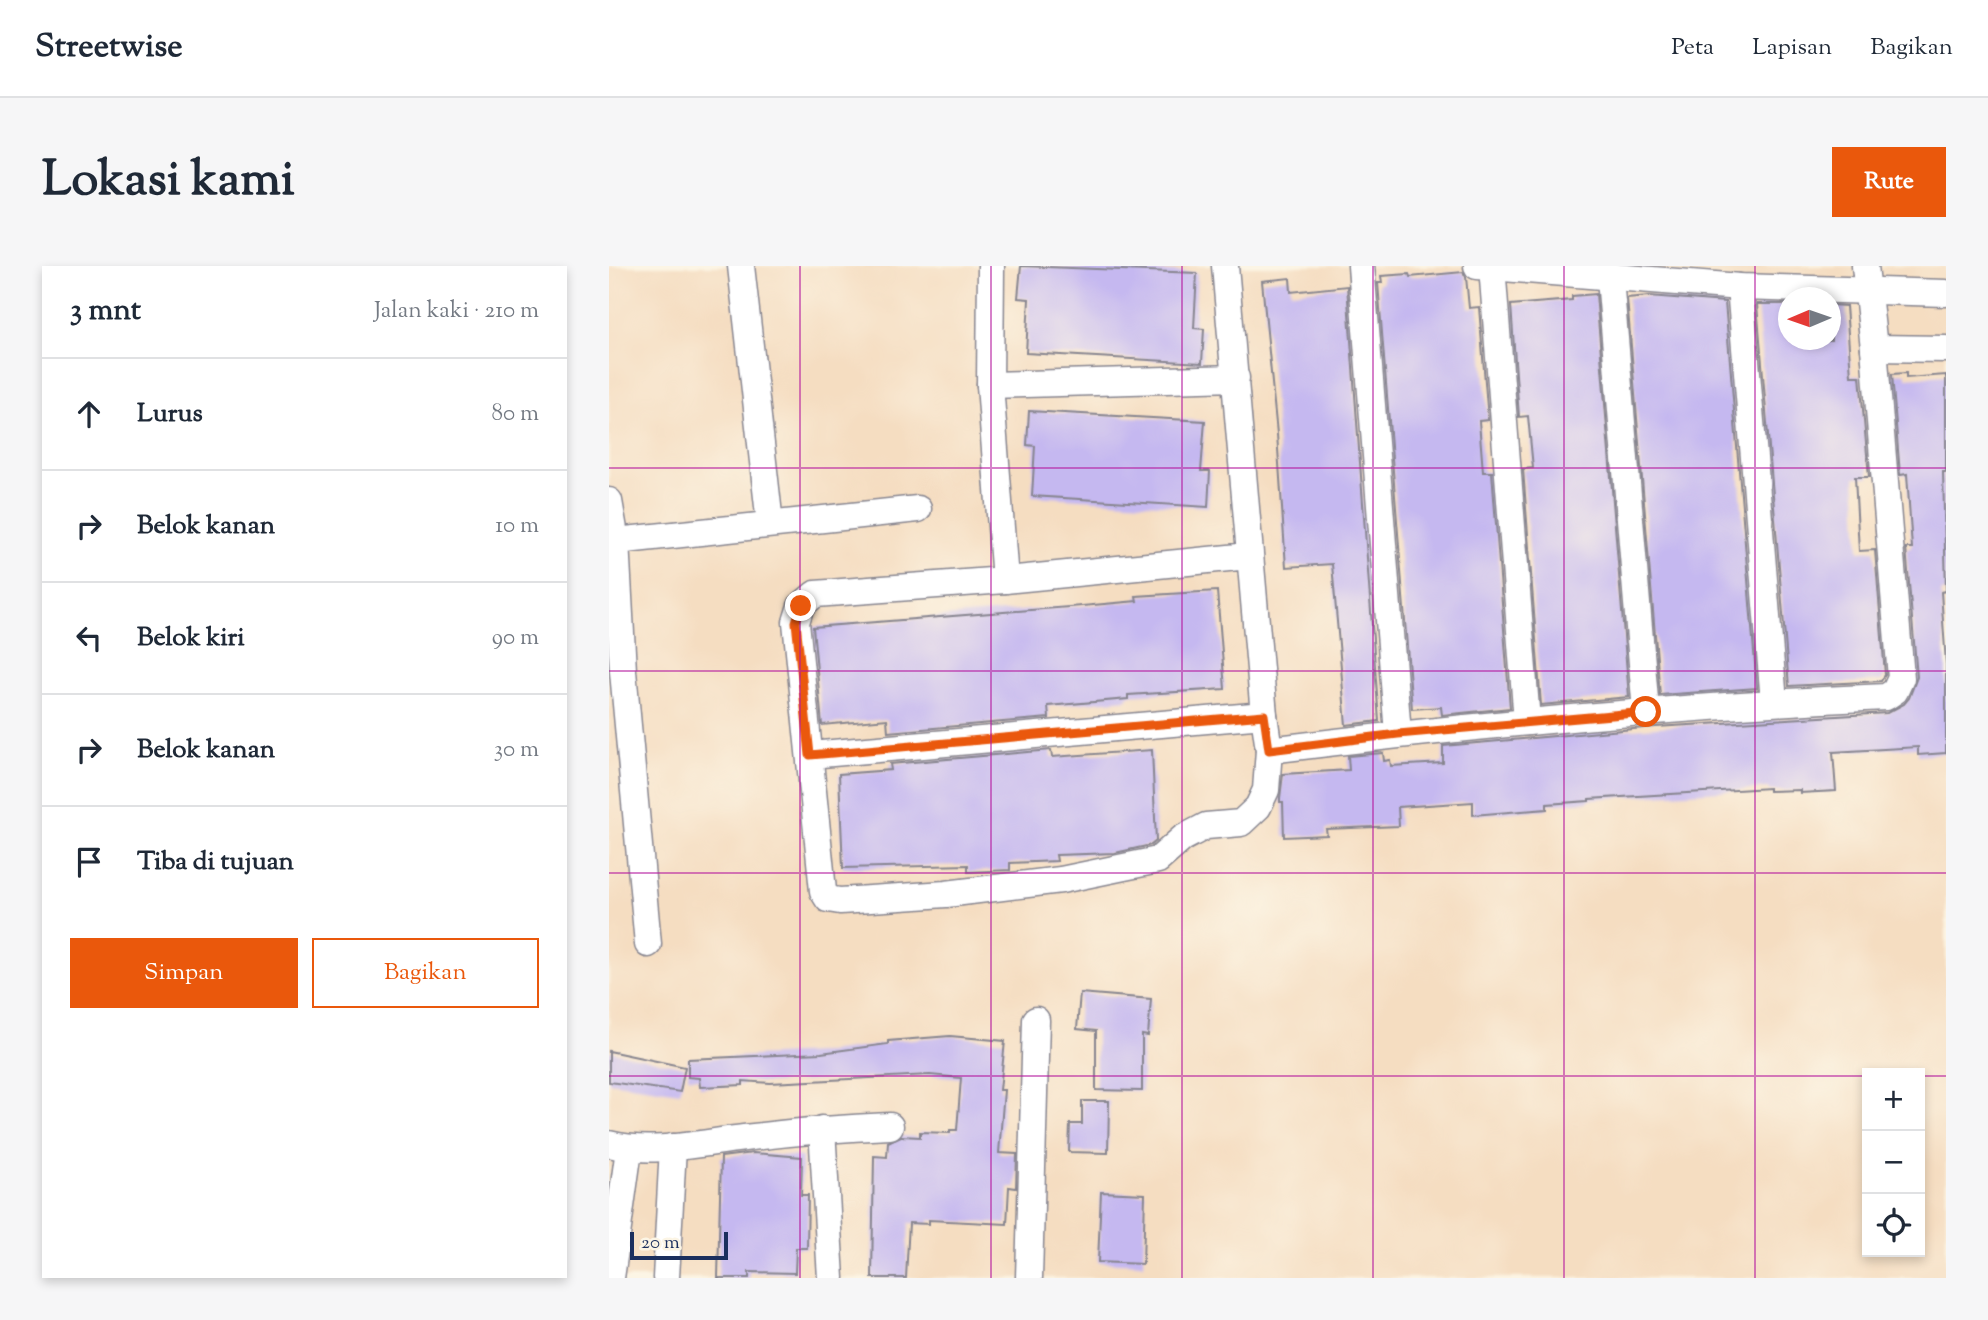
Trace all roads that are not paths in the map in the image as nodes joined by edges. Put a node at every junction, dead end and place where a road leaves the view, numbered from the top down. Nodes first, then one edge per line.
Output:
1 (741, 266) edge
2 (991, 266) edge
3 (1225, 266) edge
4 (1361, 266) edge
5 (1865, 266) edge
6 (1487, 267) edge
7 (1610, 278) junction
8 (1740, 286) junction
9 (1866, 292) junction
10 (1946, 293) edge
11 (1874, 348) junction
12 (1946, 349) edge
13 (1236, 378) junction
14 (991, 385) junction
15 (609, 501) edge
16 (918, 509) dead end
17 (769, 524) junction
18 (616, 541) junction
19 (1249, 556) junction
20 (1005, 580) junction
21 (616, 671) edge
22 (1774, 702) junction
23 (1646, 712) junction
24 (1264, 715) junction
25 (1527, 722) junction
26 (1398, 734) junction
27 (1269, 750) junction
28 (810, 755) junction
29 (647, 944) dead end
30 (1036, 1020) dead end
31 (890, 1126) dead end
32 (822, 1129) junction
33 (619, 1147) edge
34 (673, 1147) junction
35 (611, 1278) edge
36 (666, 1278) edge
37 (831, 1278) edge
38 (1029, 1278) edge

1 - 17 street
2 - 14 street
3 - 13 street
4 - 26 street
5 - 9 street
6 - 7 street
6 - 25 street
7 - 8 street
7 - 23 street
8 - 9 street
8 - 22 street
9 - 10 street
9 - 11 street
11 - 12 street
11 - 22 street
13 - 14 street
13 - 19 street
14 - 20 street
15 - 18 street
16 - 17 street
17 - 18 street
18 - 21 street
19 - 20 street
19 - 24 street
20 - 28 street
21 - 29 street
22 - 23 street
23 - 25 street
24 - 27 street
24 - 28 street
25 - 26 street
26 - 27 street
27 - 28 street
30 - 38 street
31 - 32 street
32 - 34 street
32 - 37 street
33 - 34 street
33 - 35 street
34 - 36 street

